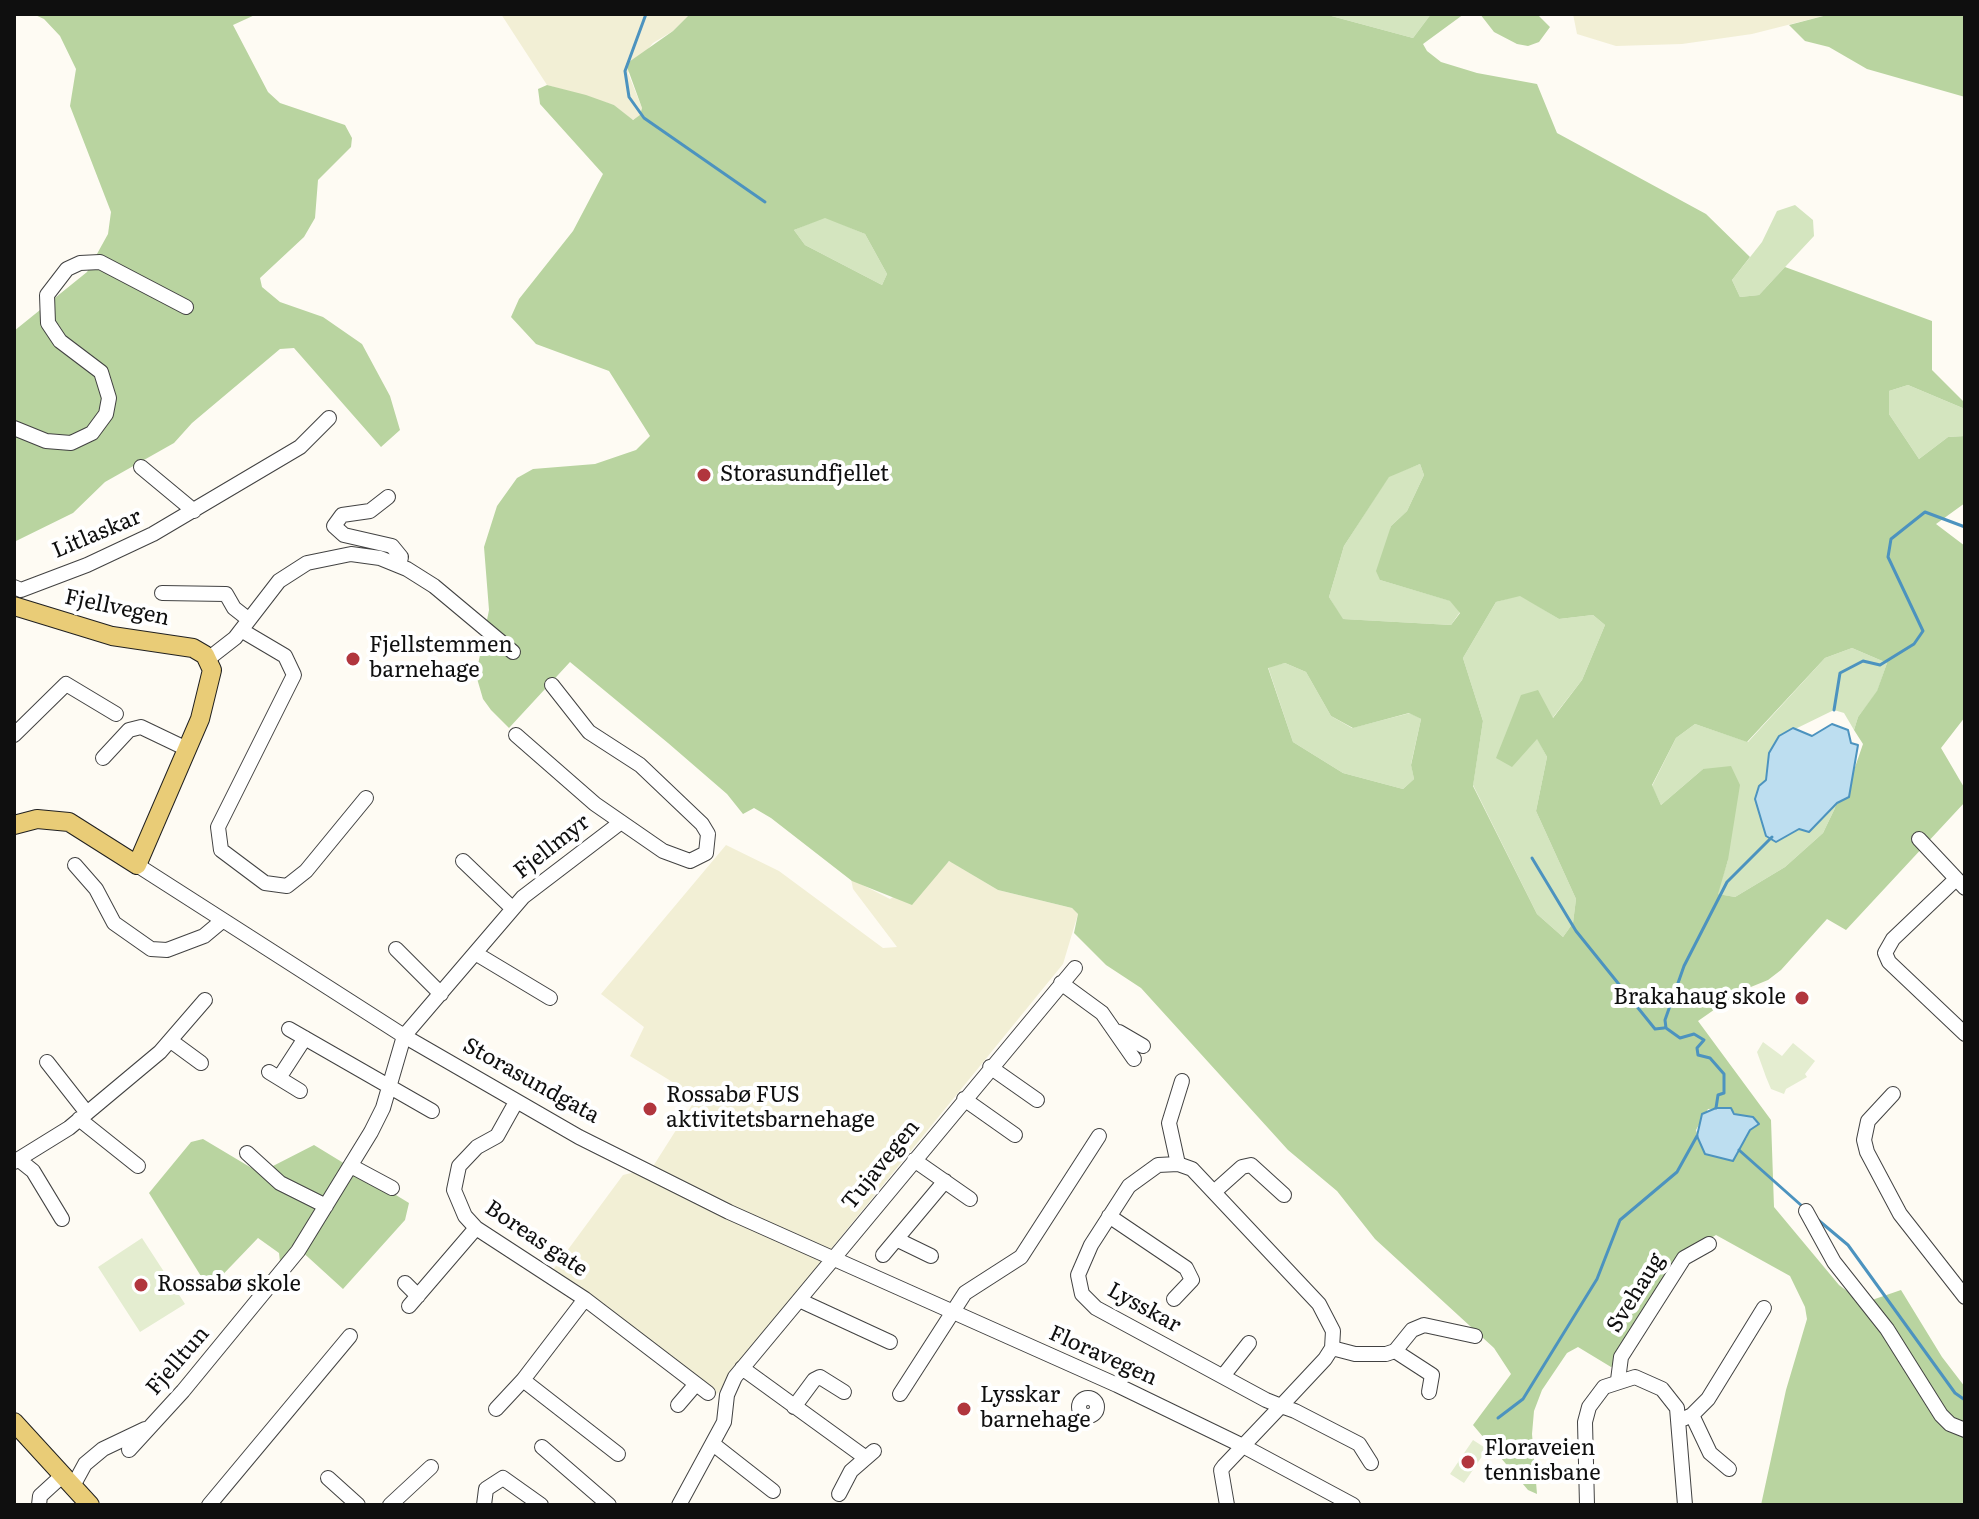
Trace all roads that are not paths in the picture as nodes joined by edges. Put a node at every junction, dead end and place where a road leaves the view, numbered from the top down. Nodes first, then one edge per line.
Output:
1 (186, 307) dead end
2 (329, 418) dead end
3 (14, 428) edge
4 (141, 467) dead end
5 (388, 497) dead end
6 (194, 511) junction
7 (399, 565) junction
8 (14, 587) edge
9 (162, 593) dead end
10 (14, 606) edge
11 (244, 624) junction
12 (513, 652) dead end
13 (208, 659) junction
14 (552, 685) dead end
15 (116, 714) dead end
16 (14, 735) edge
17 (516, 735) dead end
18 (187, 749) junction
19 (103, 758) dead end
20 (366, 798) dead end
21 (620, 823) junction
22 (14, 825) edge
23 (1919, 839) dead end
24 (463, 861) dead end
25 (75, 865) dead end
26 (137, 865) junction
27 (1961, 883) edge
28 (512, 908) junction
29 (222, 921) junction
30 (396, 949) dead end
31 (475, 953) junction
32 (1075, 968) dead end
33 (1061, 983) junction
34 (441, 994) junction
35 (550, 998) dead end
36 (205, 1000) dead end
37 (289, 1029) dead end
38 (1117, 1031) junction
39 (1965, 1034) edge
40 (404, 1036) junction
41 (305, 1038) junction
42 (171, 1041) junction
43 (1143, 1046) dead end
44 (1134, 1059) dead end
45 (47, 1062) dead end
46 (201, 1063) dead end
47 (990, 1067) junction
48 (1182, 1081) dead end
49 (389, 1088) junction
50 (300, 1091) dead end
51 (1893, 1094) dead end
52 (964, 1099) junction
53 (1037, 1100) dead end
54 (516, 1102) junction
55 (432, 1111) dead end
56 (83, 1116) junction
57 (1015, 1135) dead end
58 (1099, 1136) dead end
59 (247, 1153) dead end
60 (16, 1160) edge
61 (914, 1160) junction
62 (1178, 1164) junction
63 (138, 1166) dead end
64 (351, 1166) junction
65 (945, 1181) junction
66 (392, 1188) dead end
67 (1214, 1192) junction
68 (1284, 1195) dead end
69 (970, 1199) dead end
70 (326, 1206) junction
71 (1806, 1211) dead end
72 (1109, 1216) junction
73 (62, 1219) dead end
74 (476, 1228) junction
75 (898, 1240) junction
76 (1709, 1244) dead end
77 (883, 1255) dead end
78 (931, 1256) dead end
79 (831, 1259) junction
80 (405, 1283) dead end
81 (1965, 1297) edge
82 (585, 1299) junction
83 (1174, 1299) dead end
84 (799, 1300) junction
85 (1764, 1308) dead end
86 (950, 1313) junction
87 (350, 1336) dead end
88 (1475, 1336) dead end
89 (890, 1342) dead end
90 (1249, 1343) dead end
91 (1332, 1348) junction
92 (1395, 1351) junction
93 (742, 1368) junction
94 (1223, 1376) junction
95 (523, 1380) junction
96 (1618, 1380) junction
97 (844, 1392) dead end
98 (1429, 1392) dead end
99 (900, 1394) dead end
100 (678, 1405) dead end
101 (1281, 1406) junction
102 (794, 1407) junction
103 (496, 1409) dead end
104 (1686, 1418) junction
105 (14, 1422) edge
106 (147, 1428) junction
107 (1965, 1430) edge
108 (713, 1444) junction
109 (1243, 1446) junction
110 (542, 1447) dead end
111 (129, 1450) dead end
112 (618, 1454) dead end
113 (1371, 1463) dead end
114 (431, 1467) dead end
115 (1729, 1469) dead end
116 (328, 1478) dead end
117 (68, 1480) junction
118 (773, 1491) dead end
119 (839, 1494) dead end
120 (39, 1505) edge
121 (90, 1505) edge
122 (209, 1505) edge
123 (358, 1505) edge
124 (390, 1505) edge
125 (484, 1505) edge
126 (541, 1505) edge
127 (609, 1505) edge
128 (680, 1505) edge
129 (1227, 1505) edge
130 (1353, 1505) edge
131 (1587, 1505) edge
132 (1685, 1505) edge

1 - 3 street
2 - 6 street, Litlaskar
4 - 6 street, Litlaskar
5 - 7 street
6 - 8 street, Litlaskar
7 - 11 street
7 - 12 street
9 - 11 street, Fjellvegen
10 - 13 main road, Fjellvegen
11 - 13 street
11 - 20 street, Fjellvegen
13 - 18 main road
14 - 21 street
15 - 16 street
17 - 21 street
18 - 19 street
18 - 26 main road
21 - 28 street, Fjellmyr
22 - 26 main road, Storasundgata
23 - 27 street
24 - 28 street, Fjellmyr
25 - 29 street
26 - 29 street, Storasundgata
27 - 39 street
28 - 31 street, Fjellmyr
29 - 40 street, Storasundgata
30 - 34 street
31 - 34 street, Fjellmyr
31 - 35 street
32 - 33 street, Tujavegen
33 - 38 street
33 - 47 street, Tujavegen
34 - 40 street, Fjellmyr
36 - 42 street
37 - 41 street
38 - 43 street
38 - 44 street
40 - 49 street, Fjelltun
40 - 54 street, Storasundgata
41 - 49 street
41 - 50 street
42 - 46 street
42 - 56 street
45 - 56 street
47 - 52 street, Tujavegen
47 - 53 street
48 - 62 street
49 - 55 street
49 - 64 street, Fjelltun
51 - 81 street
52 - 57 street
52 - 61 street, Tujavegen
54 - 74 street, Boreas gate
54 - 79 street, Storasundgata
56 - 60 street
56 - 63 street
58 - 86 street
59 - 70 street
60 - 73 street
61 - 65 street
61 - 79 street, Tujavegen
62 - 67 street
62 - 72 street, Lysskar
64 - 66 street
64 - 70 street, Fjelltun
65 - 69 street
65 - 75 street
67 - 68 street
67 - 91 street
70 - 106 street, Fjelltun
71 - 107 street
72 - 83 street, Lysskar
72 - 94 street, Lysskar
74 - 80 street
74 - 82 street, Boreas gate
75 - 77 street
75 - 78 street
76 - 96 street, Svehaug
79 - 84 street, Tujavegen
79 - 86 street, Floravegen
82 - 95 street
82 - 100 street, Boreas gate
84 - 89 street
84 - 93 street, Tujavegen
85 - 104 street
86 - 99 street
86 - 109 street, Floravegen
87 - 122 street
88 - 92 street
90 - 94 street
91 - 92 street
91 - 101 street
92 - 98 street
93 - 102 street
93 - 108 street, Tujavegen
94 - 101 street, Lysskar
95 - 103 street
95 - 112 street
96 - 104 street
96 - 131 street, Svehaug
97 - 102 street
101 - 109 street
101 - 113 street, Lysskar
102 - 119 street
104 - 115 street
104 - 132 street
105 - 117 main road
106 - 111 street, Fjelltun
106 - 117 street, Fjelltun
108 - 118 street
108 - 128 street, Tujavegen
109 - 129 street
109 - 130 street, Floravegen
110 - 127 street
114 - 124 street
116 - 123 street
117 - 120 street, Fjelltun
117 - 121 main road
125 - 126 street

